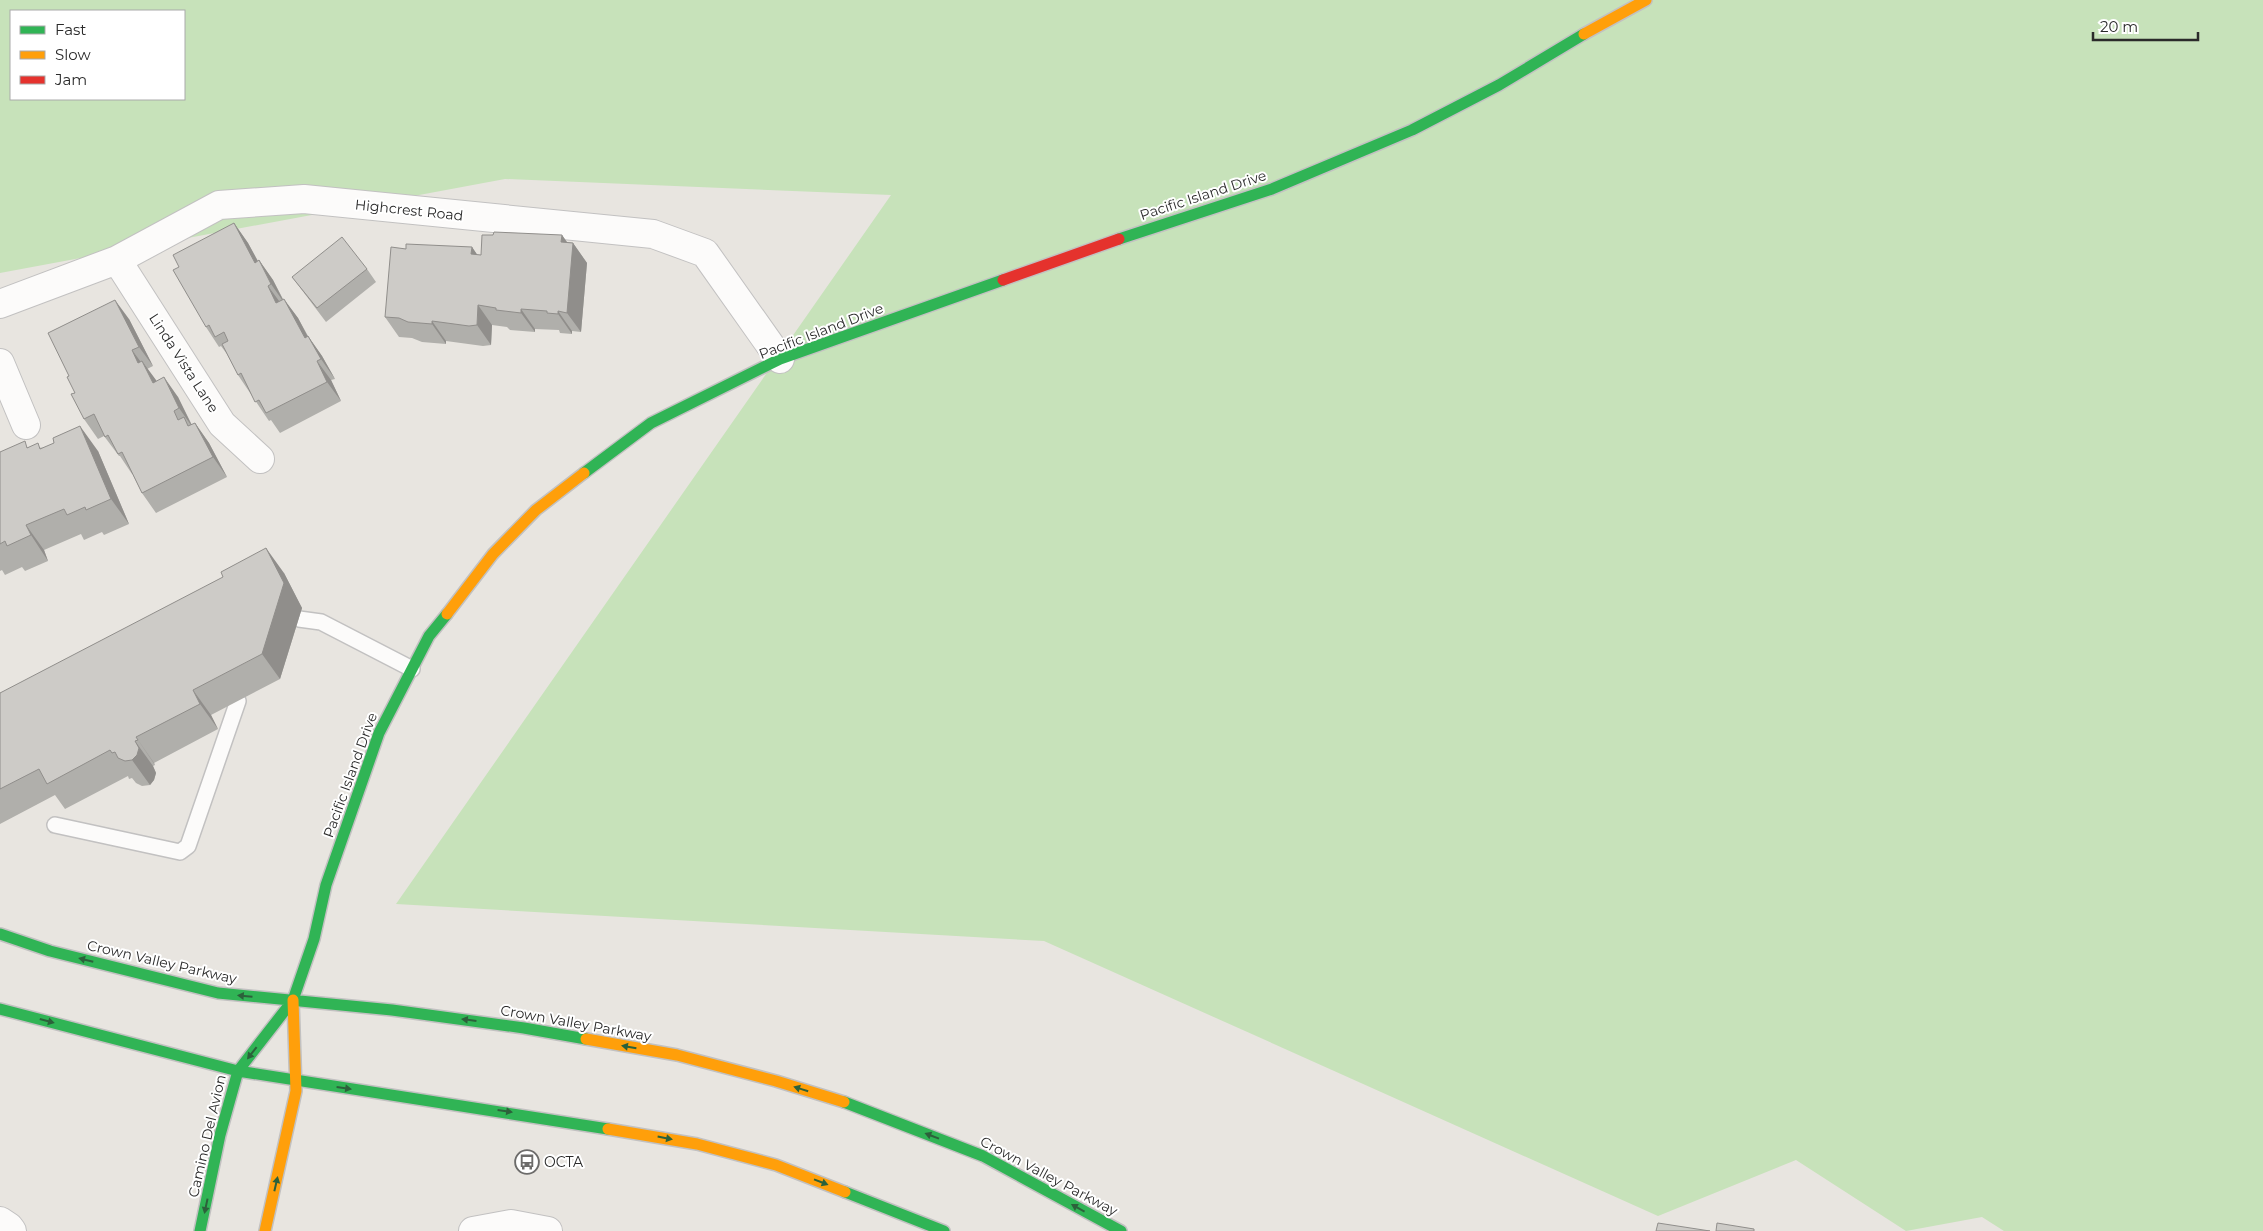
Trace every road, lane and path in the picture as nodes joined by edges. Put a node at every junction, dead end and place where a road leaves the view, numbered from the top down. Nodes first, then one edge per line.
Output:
1 (1646, 0) edge
2 (118, 260) junction
3 (0, 304) edge
4 (780, 359) junction
5 (0, 364) edge
6 (26, 425) dead end
7 (260, 459) dead end
8 (299, 619) dead end
9 (412, 669) junction
10 (238, 701) dead end
11 (55, 825) dead end
12 (0, 934) edge
13 (293, 1000) junction
14 (0, 1009) edge
15 (238, 1071) junction
16 (296, 1081) junction
17 (0, 1221) edge
18 (12, 1231) edge
19 (200, 1231) edge
20 (264, 1231) edge
21 (473, 1231) edge
22 (548, 1231) edge
23 (944, 1231) edge
24 (1121, 1231) edge

1 - 4 main road, Pacific Island Drive
2 - 3 street, Highcrest Road
2 - 4 street, Highcrest Road
2 - 7 street, Linda Vista Lane
4 - 9 main road, Pacific Island Drive
5 - 6 street
8 - 9 lane
9 - 13 main road, Pacific Island Drive
10 - 11 lane
13 -> 12 main road, Crown Valley Parkway
13 -> 15 main road, Camino Del Avion
13 - 16 main road
24 -> 13 main road, Crown Valley Parkway
14 -> 15 main road
15 - 16 main road
15 -> 19 main road, Camino Del Avion
20 -> 16 main road
16 -> 23 main road
17 - 18 street
21 - 22 street

